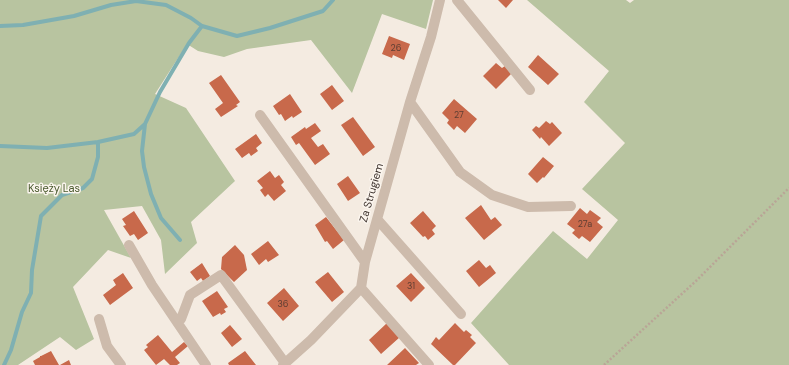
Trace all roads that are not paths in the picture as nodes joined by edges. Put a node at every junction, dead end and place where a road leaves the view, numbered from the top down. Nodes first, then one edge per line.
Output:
1 (440, 0) edge
2 (457, 0) edge
3 (530, 90) dead end
4 (410, 102) junction
5 (260, 115) dead end
6 (571, 206) dead end
7 (377, 219) junction
8 (129, 245) dead end
9 (365, 262) junction
10 (361, 288) junction
11 (461, 314) dead end
12 (99, 319) dead end
13 (181, 319) dead end
14 (284, 364) edge
15 (121, 365) edge
16 (206, 365) edge
17 (429, 365) edge

1 - 4 street, Za Strugiem
2 - 3 street
4 - 6 street
4 - 7 street, Za Strugiem
5 - 9 street
7 - 9 street, Za Strugiem
7 - 11 street
8 - 16 street
9 - 10 street, Za Strugiem
10 - 14 street
10 - 17 street
12 - 15 street
13 - 14 street

